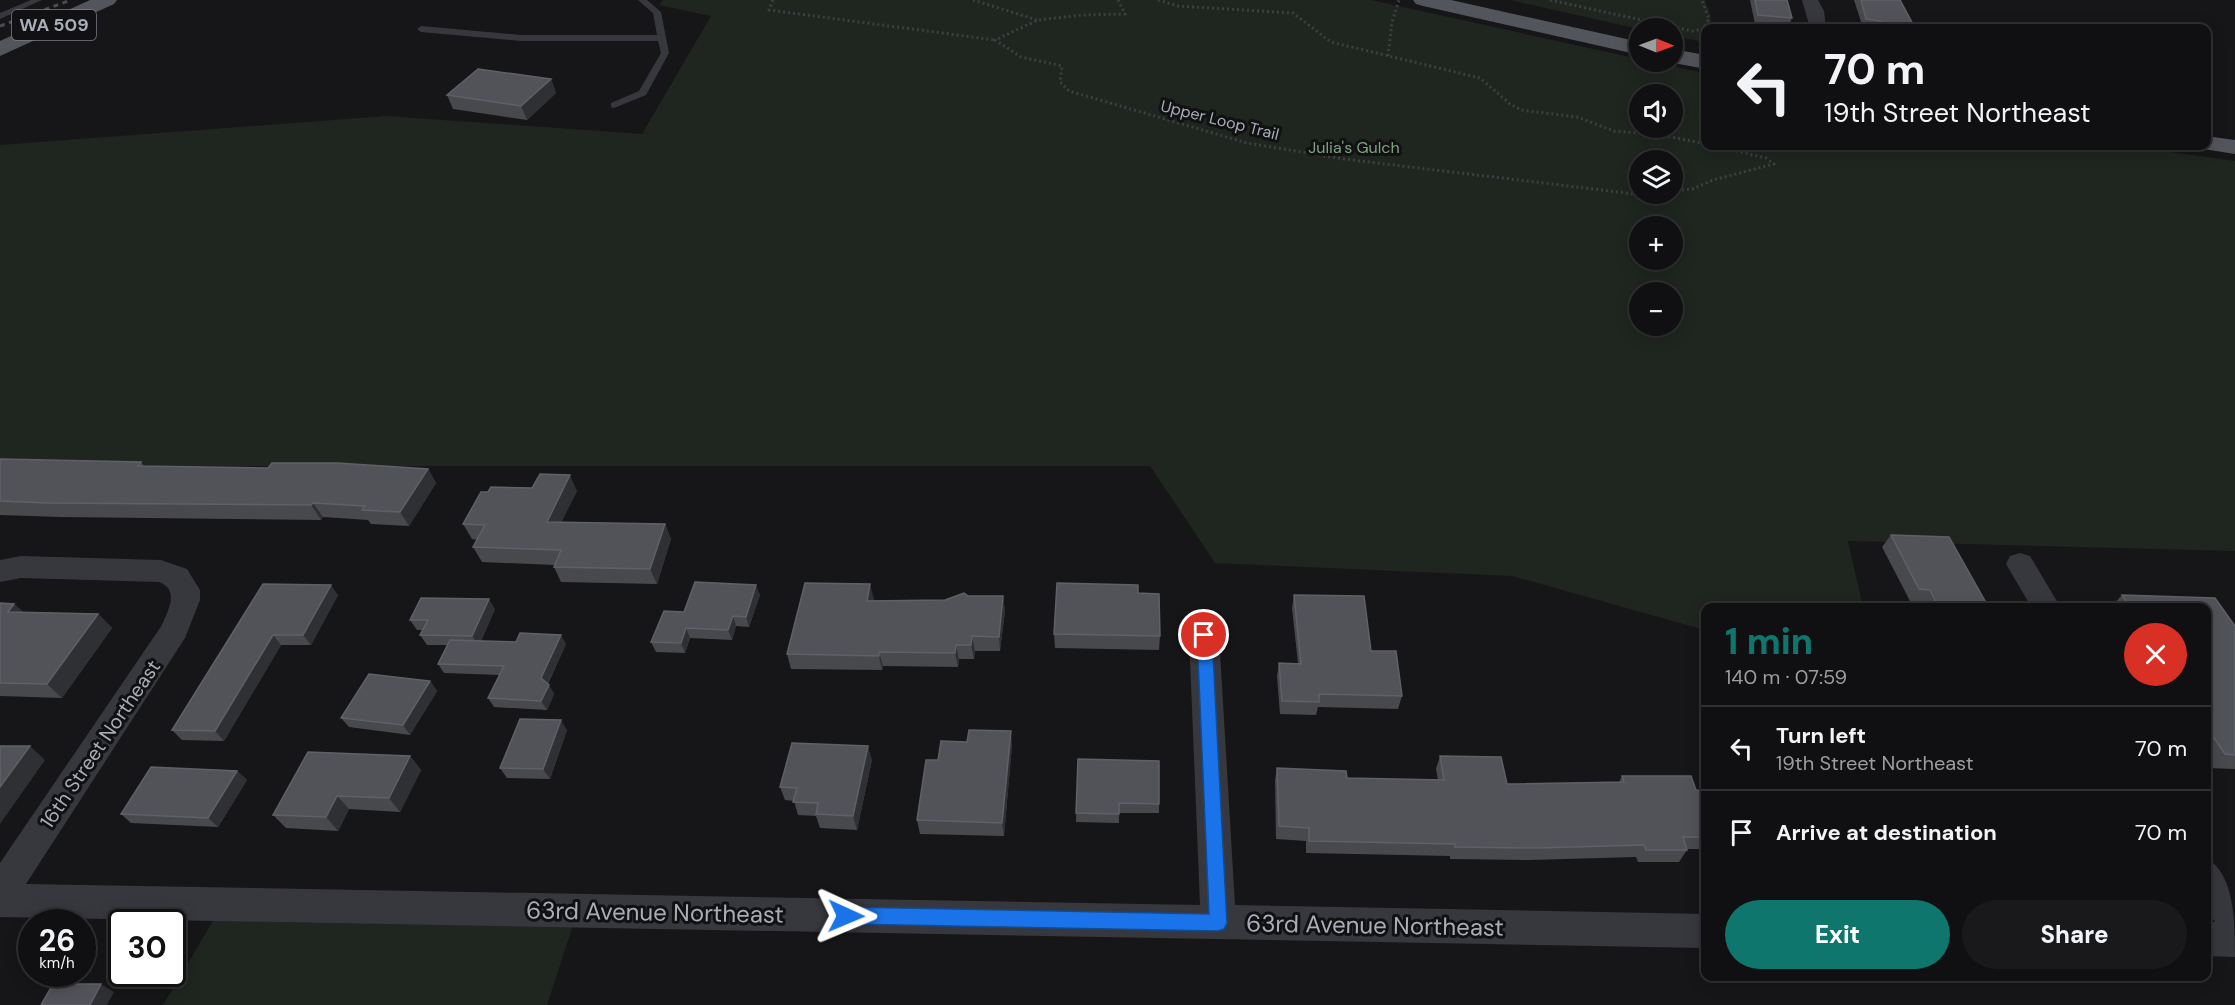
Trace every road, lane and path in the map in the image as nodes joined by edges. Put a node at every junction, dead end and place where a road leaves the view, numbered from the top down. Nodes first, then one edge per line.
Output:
1 (38, 0) edge
2 (82, 0) edge
3 (107, 0) edge
4 (642, 0) edge
5 (773, 0) edge
6 (973, 0) edge
7 (1118, 0) edge
8 (1158, 0) edge
9 (1399, 0) edge
10 (1424, 0) edge
11 (1550, 0) edge
12 (1702, 0) edge
13 (1810, 0) edge
14 (0, 16) edge
15 (1038, 20) junction
16 (1706, 24) edge
17 (1817, 24) edge
18 (422, 29) dead end
19 (1701, 29) edge
20 (0, 37) edge
21 (662, 38) junction
22 (995, 40) junction
23 (1629, 47) edge
24 (0, 49) edge
25 (1388, 56) junction
26 (1683, 58) edge
27 (1701, 61) edge
28 (614, 105) dead end
29 (1701, 143) edge
30 (2211, 144) edge
31 (2235, 147) edge
32 (1733, 150) edge
33 (1683, 190) edge
34 (1629, 193) edge
35 (2020, 564) dead end
36 (0, 571) edge
37 (2044, 603) edge
38 (1204, 635) dead end
39 (2211, 882) edge
40 (0, 893) edge
41 (0, 900) edge
42 (2235, 922) edge
43 (1218, 923) junction
44 (1701, 931) edge
45 (2211, 939) edge
46 (2235, 939) edge

1 - 14 lane
2 - 20 main road, WA 509
3 - 24 main road, WA 509
4 - 21 lane
5 - 22 path
6 - 15 path
7 - 15 path
8 - 25 path
9 - 25 path
10 - 23 main road
11 - 19 path
12 - 16 path
13 - 17 street
15 - 22 path
18 - 21 lane
21 - 28 lane
22 - 34 path, Upper Loop Trail
25 - 29 path
26 - 27 main road
30 - 31 main road
32 - 33 path
35 - 37 street
36 - 40 street, 16th Street Northeast
38 - 43 street
39 - 42 street
41 - 43 street, 63rd Avenue Northeast
43 - 44 street, 63rd Avenue Northeast
45 - 46 street

